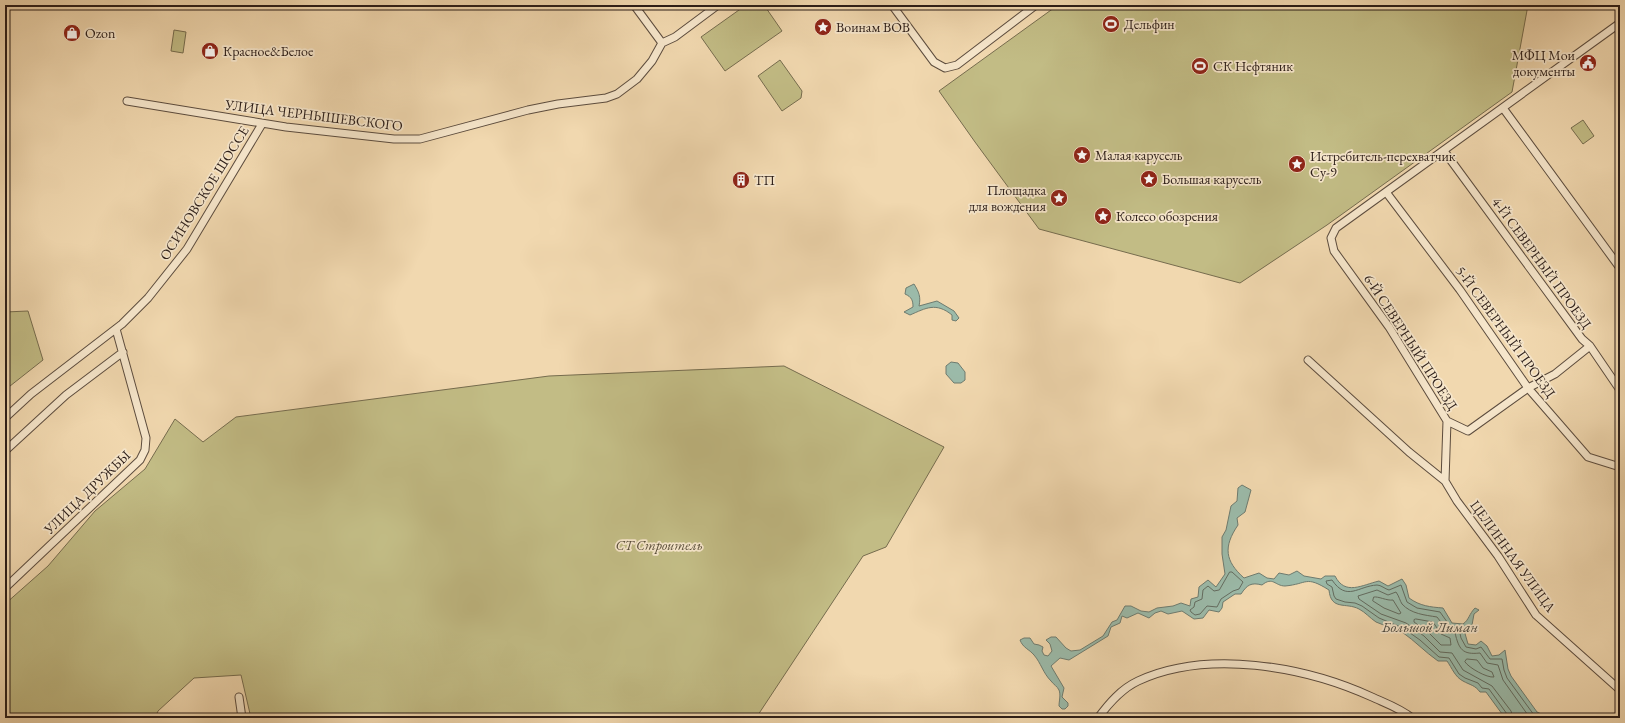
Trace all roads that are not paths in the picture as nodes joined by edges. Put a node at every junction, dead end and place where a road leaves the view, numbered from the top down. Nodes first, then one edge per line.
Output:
1 (634, 5) edge
2 (718, 5) edge
3 (892, 5) edge
4 (1036, 5) edge
5 (1620, 23) edge
6 (662, 43) junction
7 (127, 101) dead end
8 (1503, 108) junction
9 (262, 124) junction
10 (1444, 150) junction
11 (1386, 192) junction
12 (1620, 268) edge
13 (116, 329) junction
14 (1590, 346) junction
15 (122, 352) junction
16 (1308, 360) dead end
17 (1528, 388) junction
18 (1620, 390) edge
19 (5, 418) edge
20 (1447, 421) junction
21 (5, 451) edge
22 (1620, 467) edge
23 (1445, 481) junction
24 (5, 588) edge
25 (1620, 690) edge
26 (239, 697) dead end
27 (242, 718) edge
28 (1098, 718) edge
29 (1412, 718) edge

1 - 6 street
2 - 6 street
3 - 4 street
5 - 8 street
6 - 9 street, УЛИЦА ЧЕРНЫШЕВСКОГО
7 - 9 street, УЛИЦА ЧЕРНЫШЕВСКОГО
8 - 10 street
8 - 12 street
9 - 13 street, ОСИНОВСКОЕ ШОССЕ
10 - 11 street
10 - 14 street, 4-Й СЕВЕРНЫЙ ПРОЕЗД
11 - 17 street, 5-Й СЕВЕРНЫЙ ПРОЕЗД
11 - 20 street, 6-Й СЕВЕРНЫЙ ПРОЕЗД
13 - 15 street, УЛИЦА ДРУЖБЫ
13 - 19 street, ОСИНОВСКОЕ ШОССЕ
14 - 17 street
14 - 18 street, 4-Й СЕВЕРНЫЙ ПРОЕЗД
15 - 21 street
15 - 24 street, УЛИЦА ДРУЖБЫ
16 - 23 street, ЦЕЛИННАЯ УЛИЦА
17 - 20 street, 6-Й СЕВЕРНЫЙ ПРОЕЗД
17 - 22 street, 5-Й СЕВЕРНЫЙ ПРОЕЗД
20 - 23 street
23 - 25 street, ЦЕЛИННАЯ УЛИЦА
26 - 27 street
28 - 29 street

